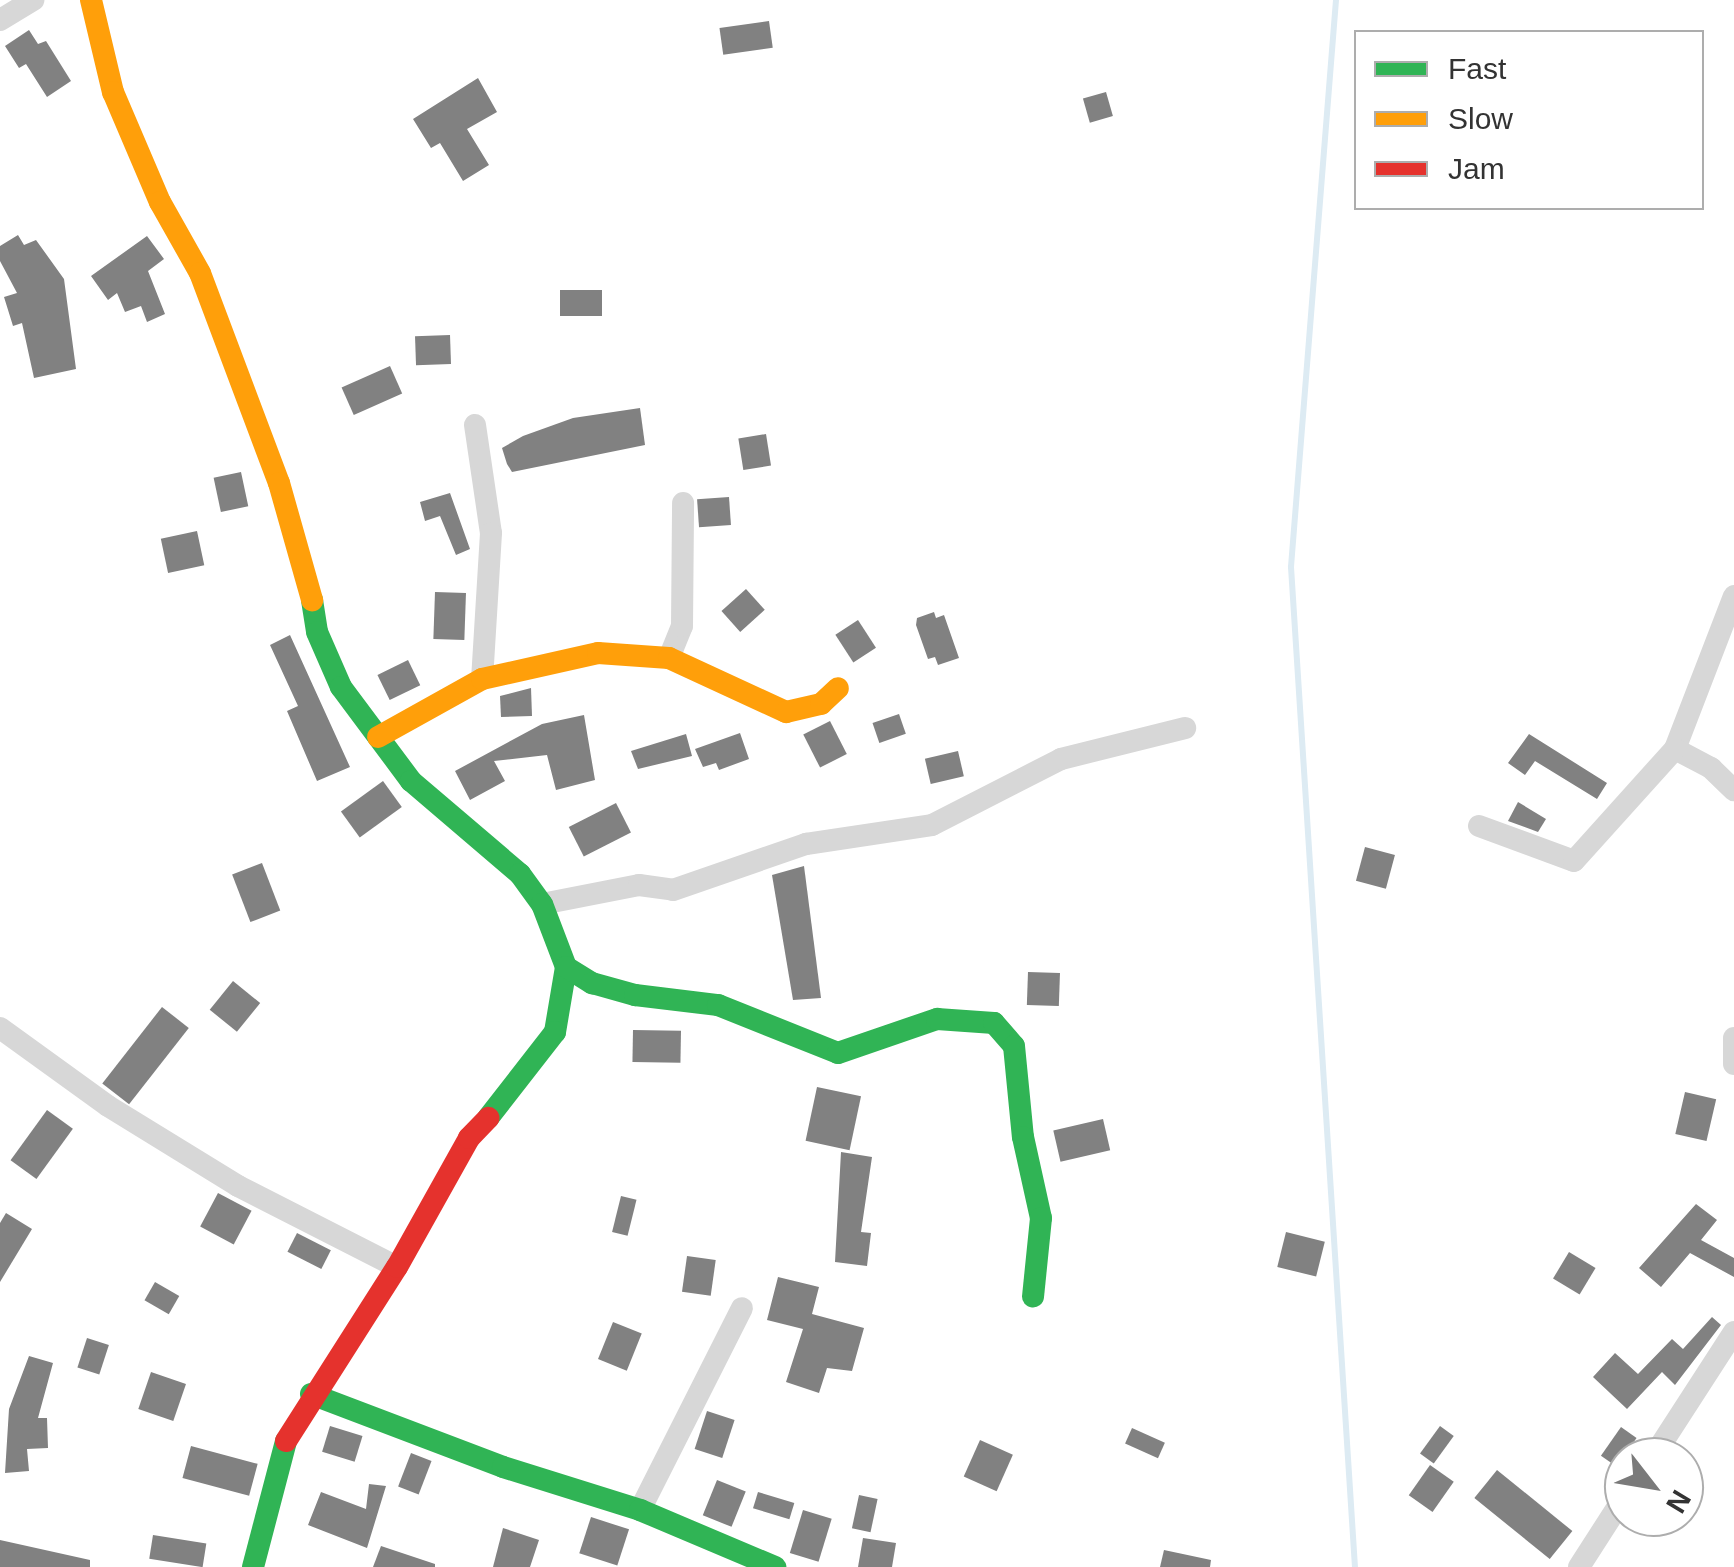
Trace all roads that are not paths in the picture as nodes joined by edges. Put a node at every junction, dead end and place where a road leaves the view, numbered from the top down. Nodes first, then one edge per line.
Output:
1 (33, 0) edge
2 (91, 0) edge
3 (0, 20) edge
4 (475, 425) dead end
5 (683, 503) dead end
6 (1734, 596) edge
7 (669, 658) junction
8 (482, 679) junction
9 (838, 688) dead end
10 (1185, 728) dead end
11 (378, 737) junction
12 (1675, 749) junction
13 (1734, 790) edge
14 (1479, 826) dead end
15 (542, 904) junction
16 (566, 966) junction
17 (0, 1028) edge
18 (1734, 1038) edge
19 (1734, 1064) edge
20 (397, 1268) junction
21 (1033, 1297) dead end
22 (742, 1308) dead end
23 (1734, 1332) edge
24 (311, 1394) junction
25 (1666, 1437) edge
26 (640, 1510) junction
27 (1604, 1528) edge
28 (253, 1567) edge
29 (776, 1567) edge
30 (1579, 1567) edge

1 - 3 street
2 - 11 street
4 - 8 street
5 - 7 street
6 - 12 street
7 - 8 street
7 - 9 street
8 - 11 street
10 - 15 street
11 - 15 street
12 - 13 street
12 - 14 street
15 - 16 street
16 - 20 street
16 - 21 street
17 - 20 street
18 - 19 street
20 - 24 street
22 - 26 street
23 - 25 street
24 - 26 street
24 - 28 street
26 - 29 street
27 - 30 street

